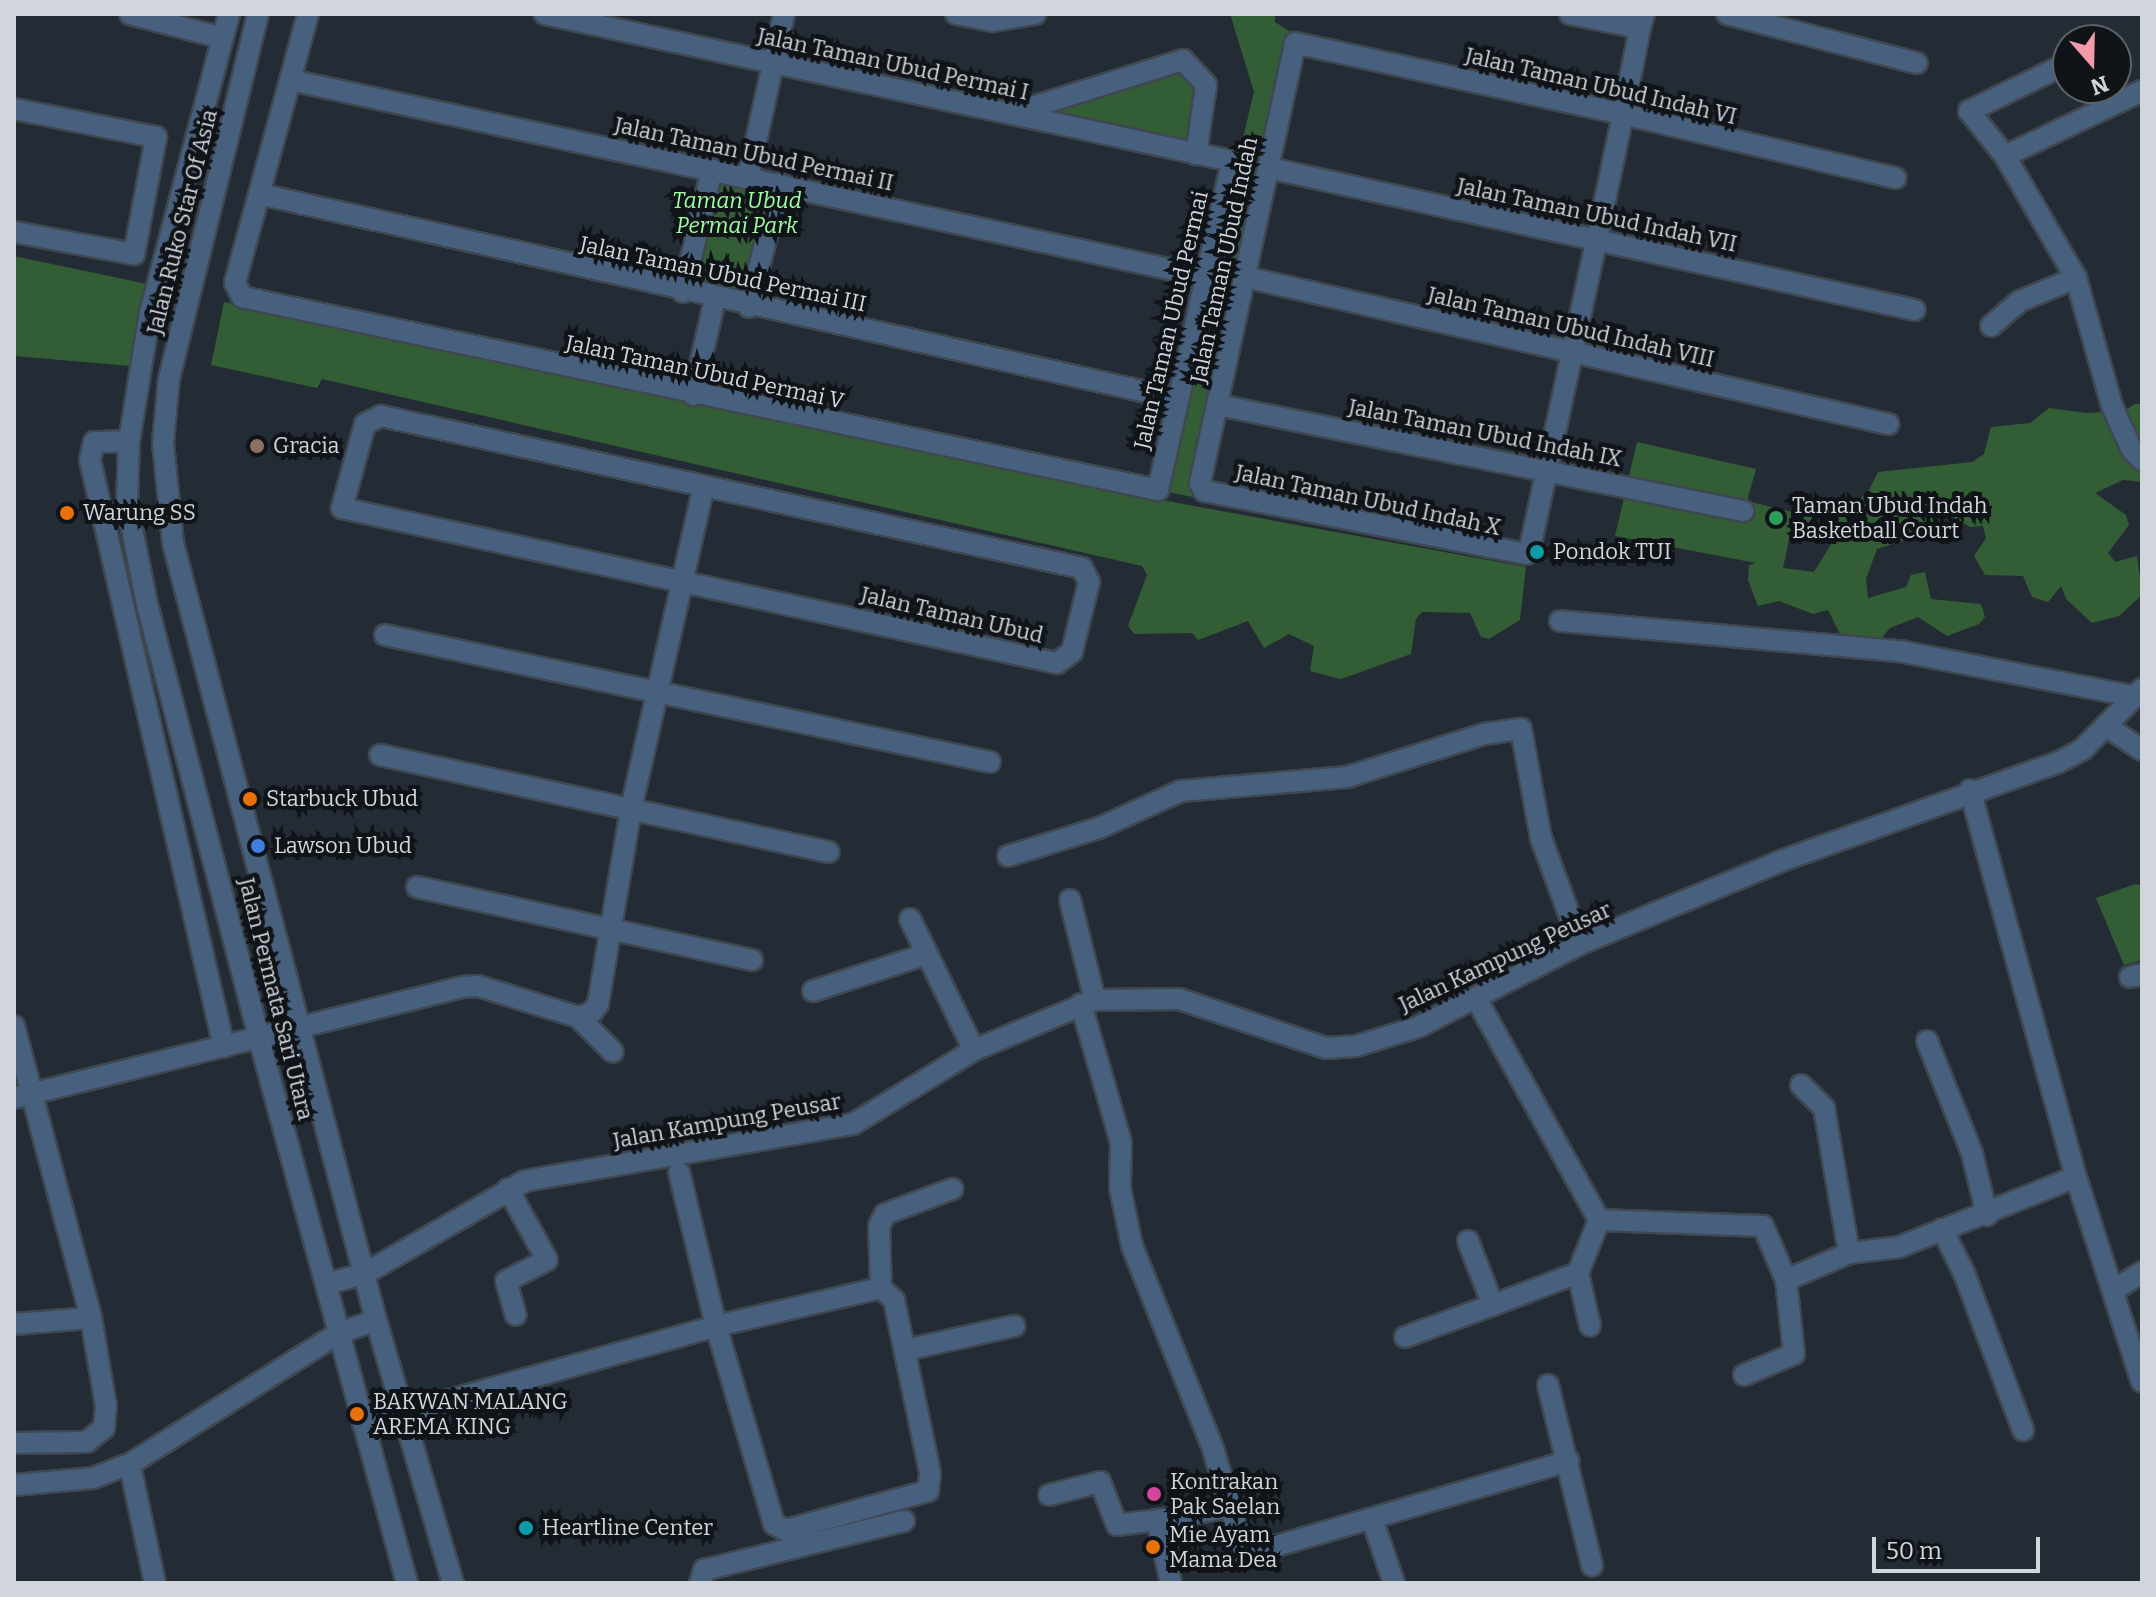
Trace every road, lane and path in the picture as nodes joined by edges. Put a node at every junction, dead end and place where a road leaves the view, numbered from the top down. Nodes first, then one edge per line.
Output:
1 (130, 14) edge
2 (229, 14) edge
3 (258, 14) edge
4 (308, 14) edge
5 (545, 14) edge
6 (784, 14) edge
7 (956, 14) edge
8 (1035, 14) edge
9 (1570, 14) edge
10 (1727, 14) edge
11 (1642, 21) edge
12 (219, 37) junction
13 (1295, 43) joint
14 (1917, 63) dead end
15 (774, 64) junction
16 (2052, 71) edge
17 (290, 80) junction
18 (2142, 91) edge
19 (14, 109) edge
20 (1015, 113) junction
21 (1623, 114) junction
22 (1196, 154) junction
23 (2005, 156) junction
24 (1232, 161) joint
25 (1269, 168) junction
26 (712, 169) junction
27 (748, 177) junction
28 (1896, 178) dead end
29 (780, 184) junction
30 (259, 194) junction
31 (14, 232) edge
32 (1597, 238) junction
33 (1206, 277) junction
34 (1245, 277) junction
35 (2076, 278) junction
36 (683, 292) junction
37 (715, 299) junction
38 (749, 307) junction
39 (1915, 310) dead end
40 (150, 312) junction
41 (182, 317) junction
42 (1991, 326) dead end
43 (1572, 351) junction
44 (693, 395) junction
45 (1178, 399) junction
46 (1218, 405) junction
47 (1888, 424) dead end
48 (131, 432) junction
49 (163, 443) joint
50 (2142, 460) edge
51 (1547, 469) junction
52 (704, 486) junction
53 (1201, 487) joint
54 (1158, 490) joint
55 (1743, 511) dead end
56 (681, 578) junction
57 (1560, 621) dead end
58 (385, 635) dead end
59 (656, 690) junction
60 (2140, 693) edge
61 (2106, 726) junction
62 (2142, 750) edge
63 (380, 755) dead end
64 (990, 762) dead end
65 (198, 784) junction
66 (1970, 790) junction
67 (161, 791) junction
68 (631, 809) junction
69 (829, 852) dead end
70 (1008, 856) dead end
71 (417, 887) dead end
72 (1070, 900) dead end
73 (910, 919) dead end
74 (610, 929) junction
75 (1580, 944) junction
76 (927, 954) junction
77 (752, 960) dead end
78 (813, 991) dead end
79 (1477, 1000) junction
80 (1088, 1002) junction
81 (578, 1017) junction
82 (14, 1026) edge
83 (300, 1028) junction
84 (259, 1038) junction
85 (1927, 1041) dead end
86 (224, 1047) junction
87 (974, 1050) junction
88 (613, 1052) dead end
89 (1801, 1085) dead end
90 (21, 1096) edge
91 (679, 1172) dead end
92 (2076, 1177) junction
93 (508, 1189) junction
94 (952, 1189) dead end
95 (1987, 1215) junction
96 (1599, 1220) junction
97 (1942, 1229) junction
98 (1468, 1241) dead end
99 (1849, 1253) junction
100 (2142, 1272) edge
101 (1578, 1273) junction
102 (364, 1274) junction
103 (1786, 1280) junction
104 (326, 1284) junction
105 (881, 1288) junction
106 (2116, 1289) junction
107 (1493, 1305) junction
108 (516, 1315) dead end
109 (91, 1318) junction
110 (376, 1320) junction
111 (14, 1324) edge
112 (716, 1326) junction
113 (1014, 1326) dead end
114 (1590, 1326) dead end
115 (339, 1333) junction
116 (1405, 1337) dead end
117 (905, 1350) junction
118 (1744, 1375) dead end
119 (2142, 1382) edge
120 (1548, 1385) dead end
121 (405, 1414) junction
122 (363, 1424) junction
123 (2023, 1430) dead end
124 (14, 1443) edge
125 (1569, 1461) junction
126 (132, 1475) dead end
127 (14, 1485) edge
128 (1049, 1495) dead end
129 (1231, 1507) junction
130 (1372, 1519) junction
131 (1157, 1520) junction
132 (904, 1521) dead end
133 (1592, 1566) dead end
134 (155, 1583) edge
135 (407, 1583) edge
136 (453, 1583) edge
137 (700, 1583) edge
138 (1171, 1583) edge
139 (1394, 1583) edge

1 - 12 street
2 - 12 street, Jalan Ruko Star Of Asia
3 - 41 street, Jalan Ruko Star Of Asia
4 - 17 street
5 - 15 street, Jalan Taman Ubud Permai I
6 - 15 street
7 - 8 street
9 - 11 street
10 - 14 street
11 - 21 street
12 - 40 street, Jalan Ruko Star Of Asia
13 - 21 street, Jalan Taman Ubud Indah VI
13 - 25 street, Jalan Taman Ubud Indah
15 - 20 street, Jalan Taman Ubud Permai I
15 - 27 street
16 - 23 street
17 - 26 street, Jalan Taman Ubud Permai II
17 - 30 street
18 - 23 street
19 - 31 street
20 - 22 street, Jalan Taman Ubud Permai I
20 - 22 street
21 - 28 street, Jalan Taman Ubud Indah VI
21 - 32 street
22 - 24 street, Jalan Taman Ubud Permai I
23 - 35 street
24 - 33 street, Jalan Taman Ubud Permai
25 - 32 street, Jalan Taman Ubud Indah VII
25 - 34 street, Jalan Taman Ubud Indah
26 - 27 street, Jalan Taman Ubud Permai II
26 - 36 street
27 - 29 street, Jalan Taman Ubud Permai II
29 - 33 street, Jalan Taman Ubud Permai II
29 - 38 street
30 - 36 street, Jalan Taman Ubud Permai III
30 - 44 street, Jalan Taman Ubud Permai V
32 - 39 street, Jalan Taman Ubud Indah VII
32 - 43 street
33 - 45 street, Jalan Taman Ubud Permai
34 - 43 street, Jalan Taman Ubud Indah VIII
34 - 46 street, Jalan Taman Ubud Indah
35 - 42 street
35 - 50 street
36 - 37 street, Jalan Taman Ubud Permai III
37 - 38 street, Jalan Taman Ubud Permai III
37 - 44 street
38 - 45 street, Jalan Taman Ubud Permai III
40 - 41 street
40 - 48 street, Jalan Ruko Star Of Asia
41 - 49 street, Jalan Ruko Star Of Asia
43 - 47 street, Jalan Taman Ubud Indah VIII
43 - 51 street
44 - 54 street, Jalan Taman Ubud Permai V
45 - 54 street, Jalan Taman Ubud Permai
46 - 51 street, Jalan Taman Ubud Indah IX
46 - 53 street, Jalan Taman Ubud Indah
48 - 65 street, Jalan Permata Sari Utara
48 - 67 street
49 - 83 street, Jalan Permata Sari Utara
51 - 53 street, Jalan Taman Ubud Indah X
51 - 55 street, Jalan Taman Ubud Indah IX
52 - 56 street
52 - 56 street, Jalan Taman Ubud
52 - 56 street, Jalan Taman Ubud
56 - 59 street
57 - 60 street
58 - 59 street
59 - 64 street
59 - 68 street
60 - 61 street, Jalan Kampung Peusar
61 - 62 street
61 - 66 street, Jalan Kampung Peusar
63 - 68 street
65 - 67 street
65 - 84 street, Jalan Permata Sari Utara
66 - 75 street, Jalan Kampung Peusar
66 - 92 street
67 - 86 street
68 - 69 street
68 - 74 street
70 - 75 street
71 - 74 street
72 - 80 street
73 - 76 street
74 - 77 street
74 - 81 street
75 - 79 street, Jalan Kampung Peusar
76 - 78 street
76 - 87 street
79 - 80 street, Jalan Kampung Peusar
79 - 96 street
80 - 87 street, Jalan Kampung Peusar
80 - 129 street
81 - 83 street
81 - 88 street
82 - 90 street
83 - 84 street
83 - 102 street, Jalan Permata Sari Utara
84 - 86 street
84 - 104 street, Jalan Permata Sari Utara
85 - 95 street
86 - 90 street
87 - 93 street, Jalan Kampung Peusar
89 - 99 street
90 - 109 street
91 - 112 street
92 - 95 street
92 - 106 street
93 - 102 street, Jalan Kampung Peusar
93 - 108 street
94 - 105 street
95 - 97 street
96 - 101 street
96 - 103 street
97 - 99 street
97 - 123 street
98 - 107 street
99 - 103 street
100 - 106 street
101 - 107 street
101 - 114 street
102 - 104 street, Jalan Kampung Peusar
102 - 110 street, Jalan Permata Sari Utara
103 - 118 street
104 - 115 street, Jalan Permata Sari Utara
105 - 112 street
105 - 117 street
106 - 119 street
107 - 116 street
109 - 111 street
109 - 124 street
110 - 115 street
110 - 121 street, Jalan Permata Sari Utara
112 - 117 street
112 - 121 street
113 - 117 street
115 - 122 street, Jalan Permata Sari Utara
115 - 127 street
120 - 125 street
121 - 122 street
121 - 136 street, Jalan Permata Sari Utara
122 - 135 street, Jalan Permata Sari Utara
125 - 130 street
125 - 133 street
126 - 134 street
128 - 131 street
129 - 130 street
129 - 131 street
130 - 139 street
131 - 138 street
132 - 137 street

